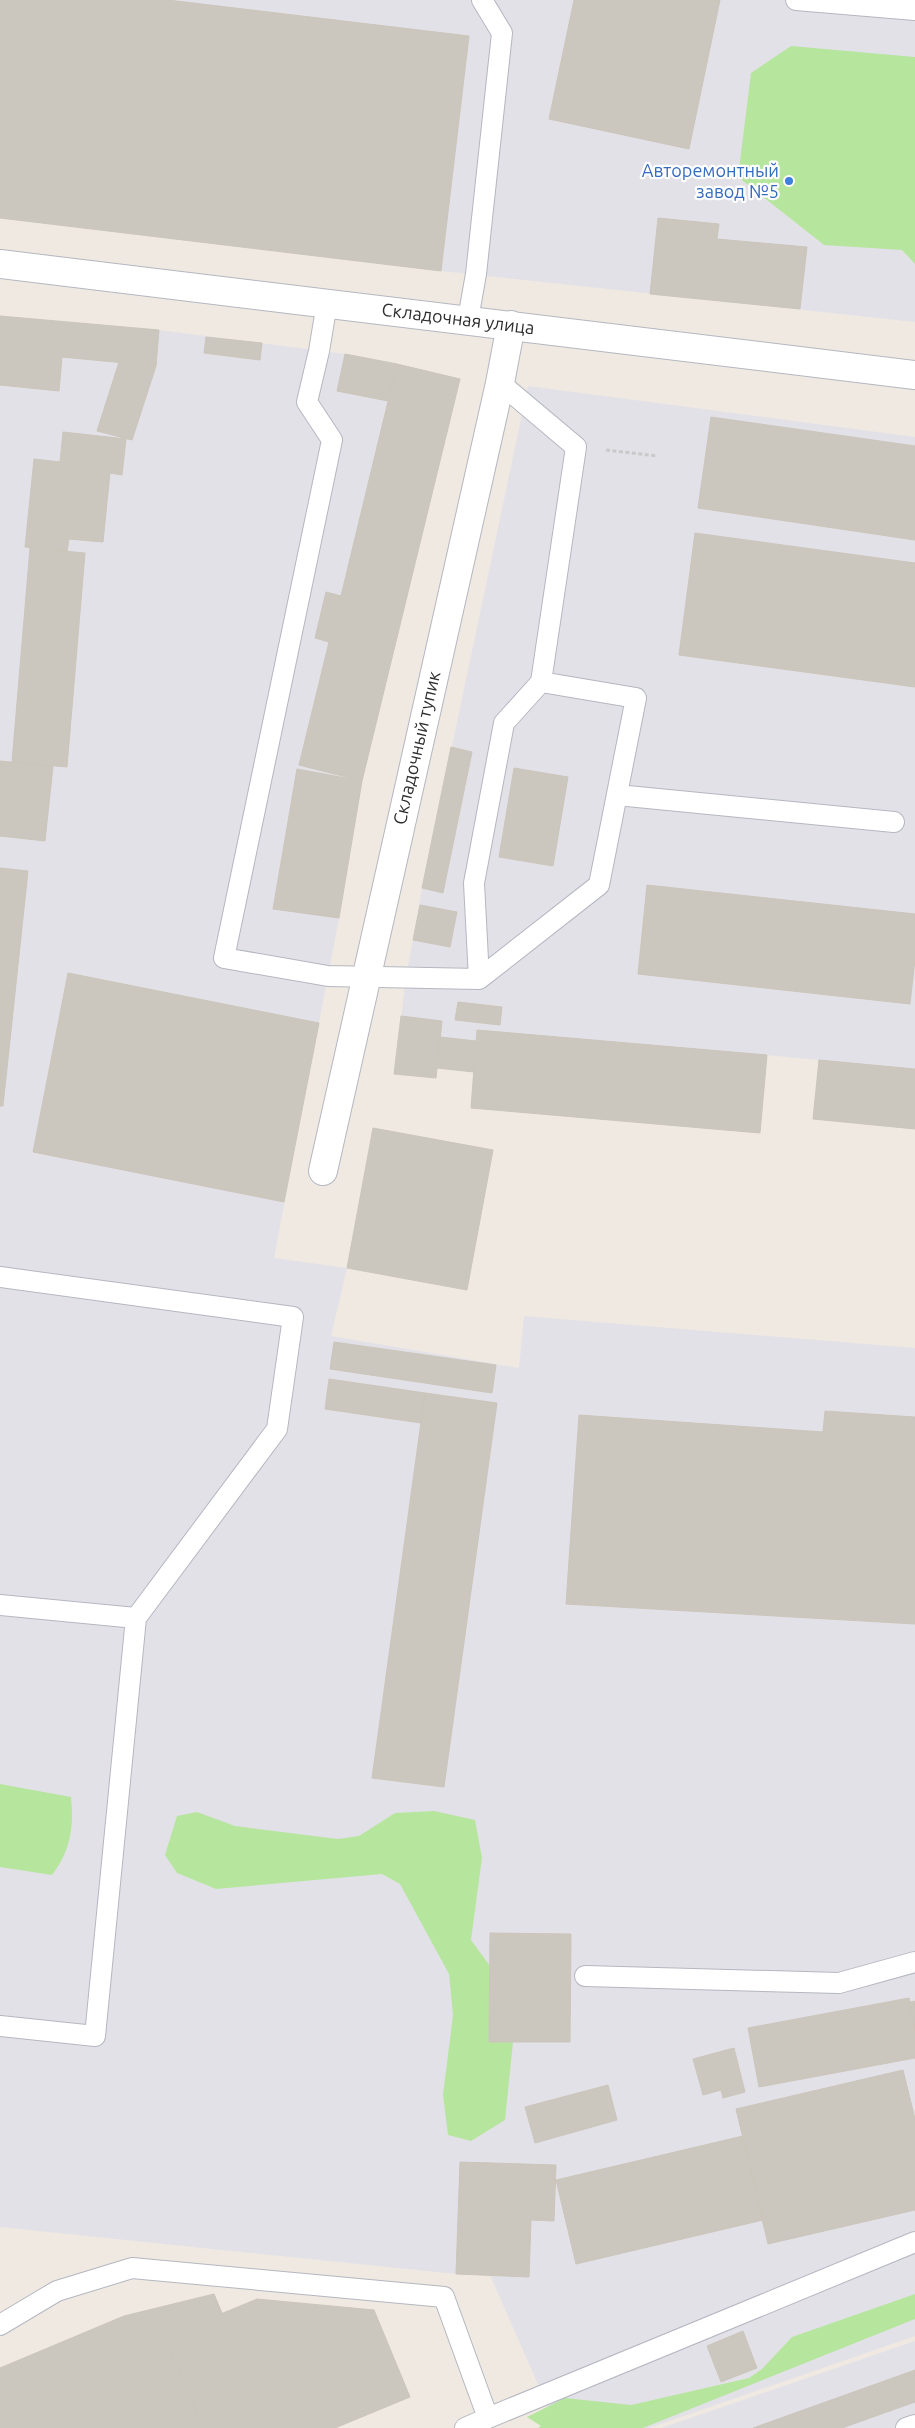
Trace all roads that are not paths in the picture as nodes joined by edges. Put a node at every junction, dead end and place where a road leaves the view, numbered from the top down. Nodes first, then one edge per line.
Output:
1 (482, 0) edge
2 (796, 0) edge
3 (915, 10) edge
4 (0, 264) edge
5 (327, 303) junction
6 (468, 319) junction
7 (510, 325) junction
8 (915, 374) edge
9 (500, 383) junction
10 (541, 682) junction
11 (617, 795) junction
12 (894, 822) dead end
13 (365, 977) junction
14 (479, 979) junction
15 (324, 1170) dead end
16 (0, 1277) edge
17 (0, 1605) edge
18 (136, 1618) junction
19 (915, 1962) edge
20 (585, 1976) dead end
21 (0, 2026) edge
22 (915, 2242) edge
23 (0, 2325) edge
24 (488, 2418) junction
25 (915, 2425) edge
26 (466, 2428) edge
27 (906, 2428) edge

1 - 6 lane
2 - 3 lane
4 - 5 street, Складочная улица
5 - 6 street, Складочная улица
5 - 13 lane
6 - 7 street, Складочная улица
7 - 8 street, Складочная улица
7 - 9 street, Складочный тупик
9 - 10 lane
9 - 13 street, Складочный тупик
10 - 11 lane
10 - 14 lane
11 - 12 lane
11 - 14 lane
13 - 14 lane
13 - 15 street, Складочный тупик
16 - 18 lane
17 - 18 lane
18 - 21 lane
19 - 20 lane
22 - 24 lane
23 - 24 lane
24 - 26 lane
25 - 27 lane

